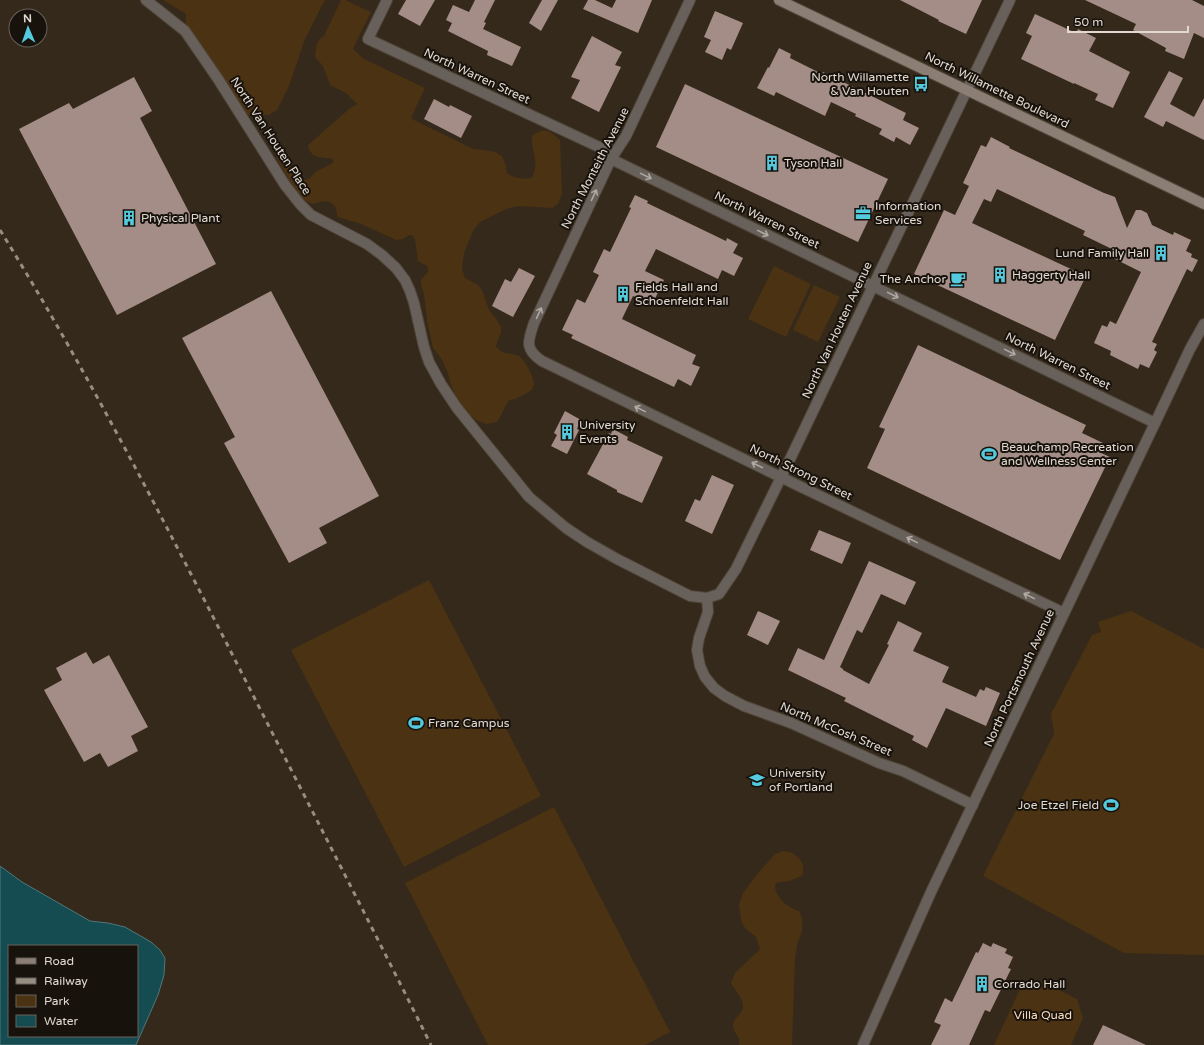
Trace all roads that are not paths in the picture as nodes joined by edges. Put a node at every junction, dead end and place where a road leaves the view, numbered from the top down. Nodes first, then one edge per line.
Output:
1 (146, 0) edge
2 (386, 0) edge
3 (690, 0) edge
4 (779, 0) edge
5 (1010, 0) edge
6 (966, 90) junction
7 (611, 159) junction
8 (1204, 204) edge
9 (873, 285) junction
10 (1204, 324) edge
11 (530, 350) joint
12 (1155, 423) junction
13 (781, 478) junction
14 (707, 598) junction
15 (1064, 613) junction
16 (973, 805) junction
17 (863, 1045) edge

1 - 14 street, North Van Houten Place
2 - 7 street, North Warren Street
3 - 7 street, North Monteith Avenue
4 - 6 main road, North Willamette Boulevard
5 - 6 street, North Van Houten Avenue
6 - 8 main road, North Willamette Boulevard
6 - 9 street, North Van Houten Avenue
7 -> 9 street, North Warren Street
11 -> 7 street, North Monteith Avenue
9 -> 12 street, North Warren Street
9 - 13 street, North Van Houten Avenue
10 - 12 street, North Portsmouth Avenue
13 -> 11 street, North Strong Street
12 - 15 street, North Portsmouth Avenue
13 - 14 street, North Van Houten Avenue
15 -> 13 street, North Strong Street
14 - 16 street, North McCosh Street
15 - 16 street, North Portsmouth Avenue
16 - 17 street, North Portsmouth Avenue

